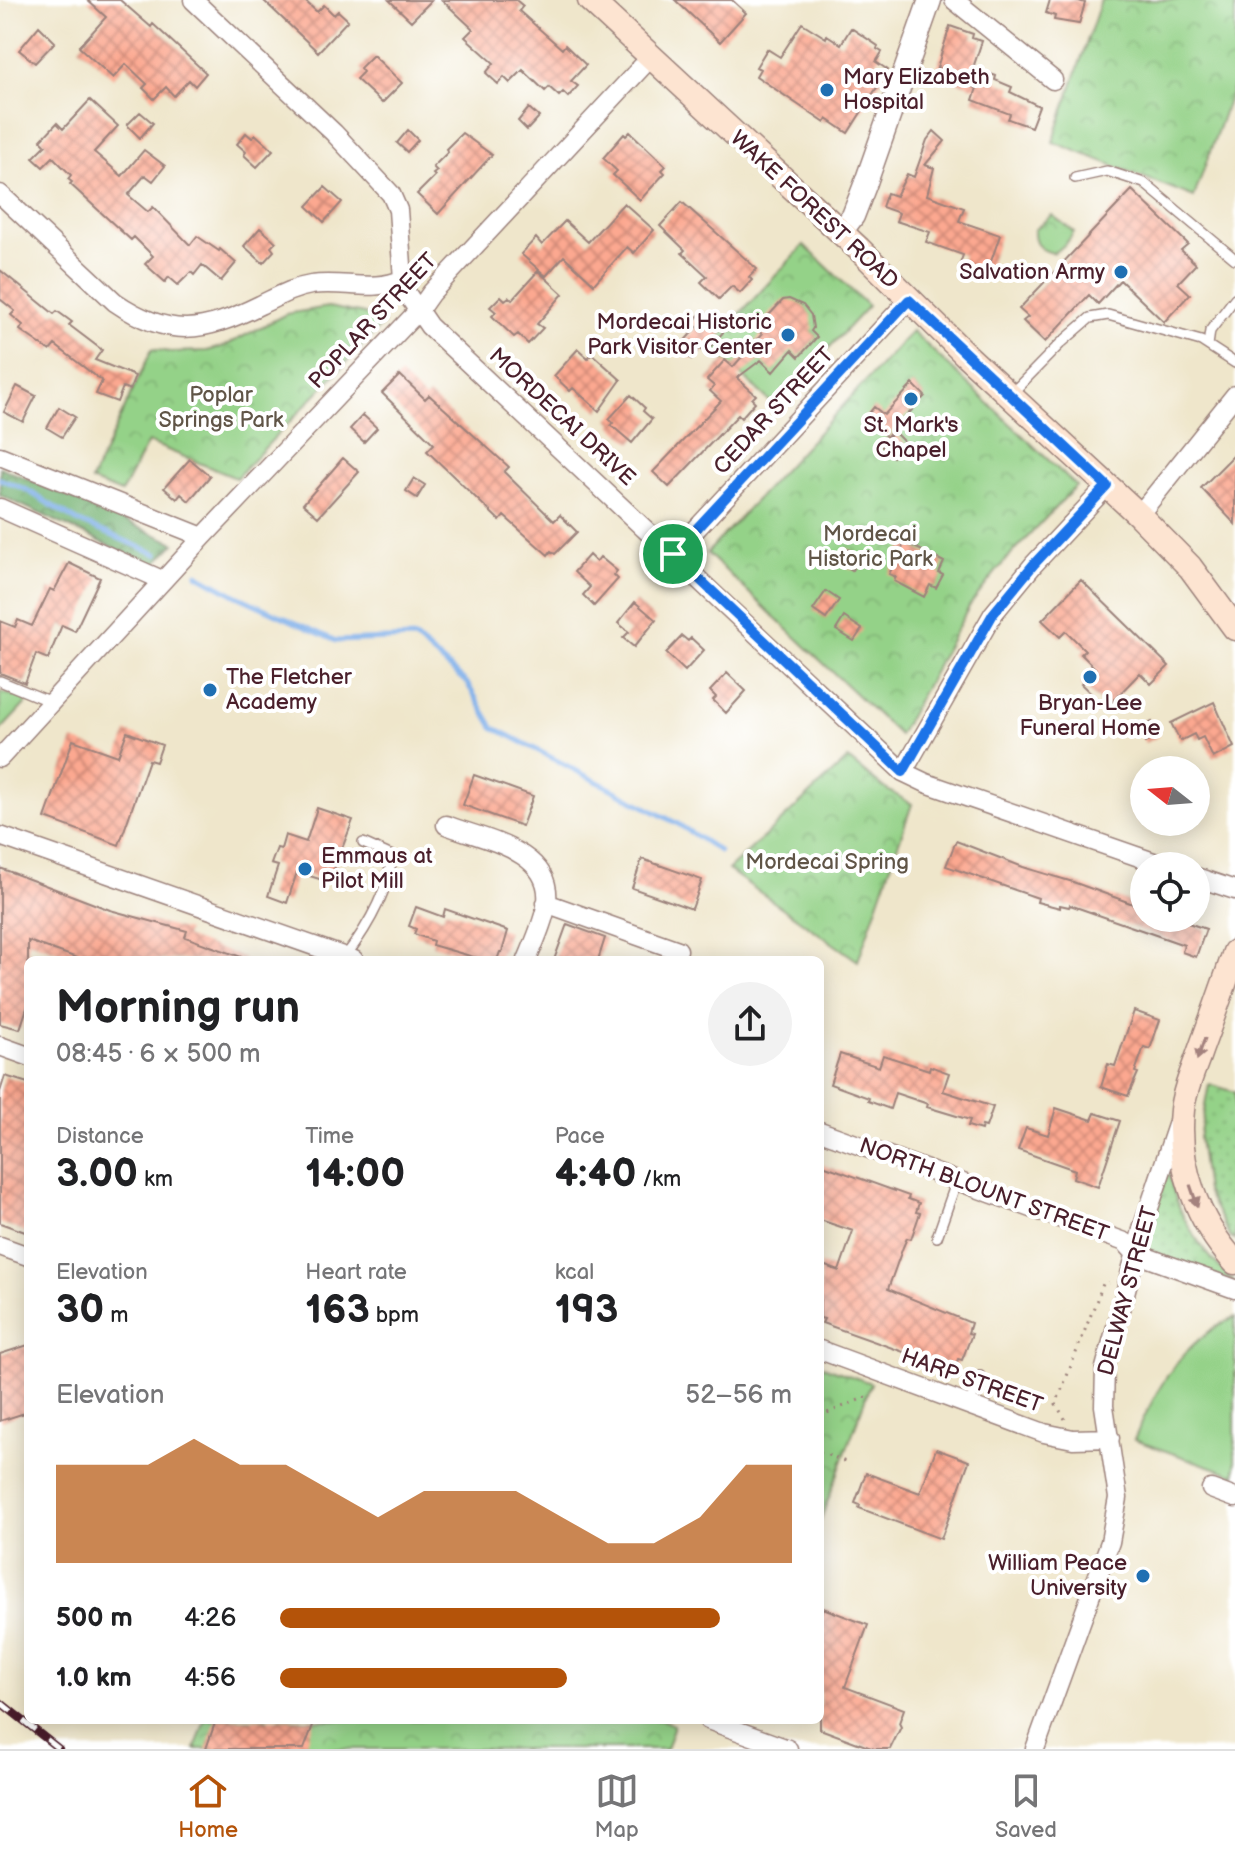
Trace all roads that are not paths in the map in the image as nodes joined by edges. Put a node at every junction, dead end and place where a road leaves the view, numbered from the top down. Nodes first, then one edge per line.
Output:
1 (193, 0) edge
2 (590, 0) edge
3 (930, 0) edge
4 (954, 0) edge
5 (651, 57) junction
6 (1053, 80) dead end
7 (1075, 178) dead end
8 (0, 194) edge
9 (841, 232) junction
10 (1235, 259) edge
11 (403, 279) junction
12 (1235, 298) edge
13 (909, 300) junction
14 (419, 310) junction
15 (1208, 345) junction
16 (1235, 363) edge
17 (1235, 395) edge
18 (1010, 396) junction
19 (0, 456) edge
20 (1107, 486) junction
21 (0, 508) edge
22 (1139, 515) junction
23 (203, 537) junction
24 (673, 554) junction
25 (162, 580) junction
26 (1235, 628) edge
27 (0, 681) edge
28 (51, 702) junction
29 (0, 758) edge
30 (903, 772) junction
31 (446, 825) dead end
32 (0, 836) edge
33 (363, 843) dead end
34 (1130, 854) edge
35 (1210, 882) edge
36 (1235, 890) edge
37 (546, 903) junction
38 (678, 950) dead end
39 (1235, 952) edge
40 (343, 956) edge
41 (350, 956) edge
42 (528, 956) edge
43 (0, 1046) edge
44 (24, 1055) edge
45 (1184, 1101) junction
46 (824, 1132) edge
47 (957, 1180) junction
48 (937, 1237) dead end
49 (0, 1246) edge
50 (1135, 1253) junction
51 (24, 1255) edge
52 (1235, 1262) edge
53 (1235, 1289) edge
54 (824, 1352) edge
55 (980, 1376) dead end
56 (969, 1406) junction
57 (1110, 1438) junction
58 (1211, 1489) dead end
59 (1235, 1498) edge
60 (750, 1727) edge
61 (788, 1749) edge
62 (1035, 1749) edge

1 - 11 street, MORDECAI DRIVE
2 - 5 main road, WAKE FOREST ROAD
3 - 9 street
4 - 6 street
5 - 9 main road, WAKE FOREST ROAD
5 - 14 street, POPLAR STREET
7 - 10 lane
8 - 11 street
9 - 13 main road, WAKE FOREST ROAD
11 - 14 street, MORDECAI DRIVE
12 - 15 lane
13 - 18 main road, WAKE FOREST ROAD
13 - 24 street, CEDAR STREET
14 - 23 street, POPLAR STREET
14 - 24 street, MORDECAI DRIVE
15 - 16 lane
15 - 18 lane
17 - 22 street
18 - 20 main road, WAKE FOREST ROAD
19 - 23 street
20 - 22 main road, WAKE FOREST ROAD
20 - 30 street
21 - 25 street
22 - 26 main road, WAKE FOREST ROAD
23 - 25 street, POPLAR STREET
24 - 30 street, MORDECAI DRIVE
25 - 28 street, POPLAR STREET
27 - 28 lane
28 - 29 street, POPLAR STREET
30 - 34 street, MORDECAI DRIVE
31 - 37 street
32 - 40 street
33 - 41 lane
35 - 36 street
37 - 38 street
37 - 42 street
39 -> 45 main road, DELWAY STREET
43 - 44 street
45 - 50 street, DELWAY STREET
45 -> 52 main road
46 - 47 street, NORTH BLOUNT STREET
47 - 48 lane
47 - 50 street, NORTH BLOUNT STREET
49 - 51 street
50 - 53 street, NORTH BLOUNT STREET
50 - 57 street, DELWAY STREET
54 - 56 street, HARP STREET
55 - 56 lane
56 - 57 street, HARP STREET
57 - 62 street, DELWAY STREET
58 - 59 street
60 - 61 street

